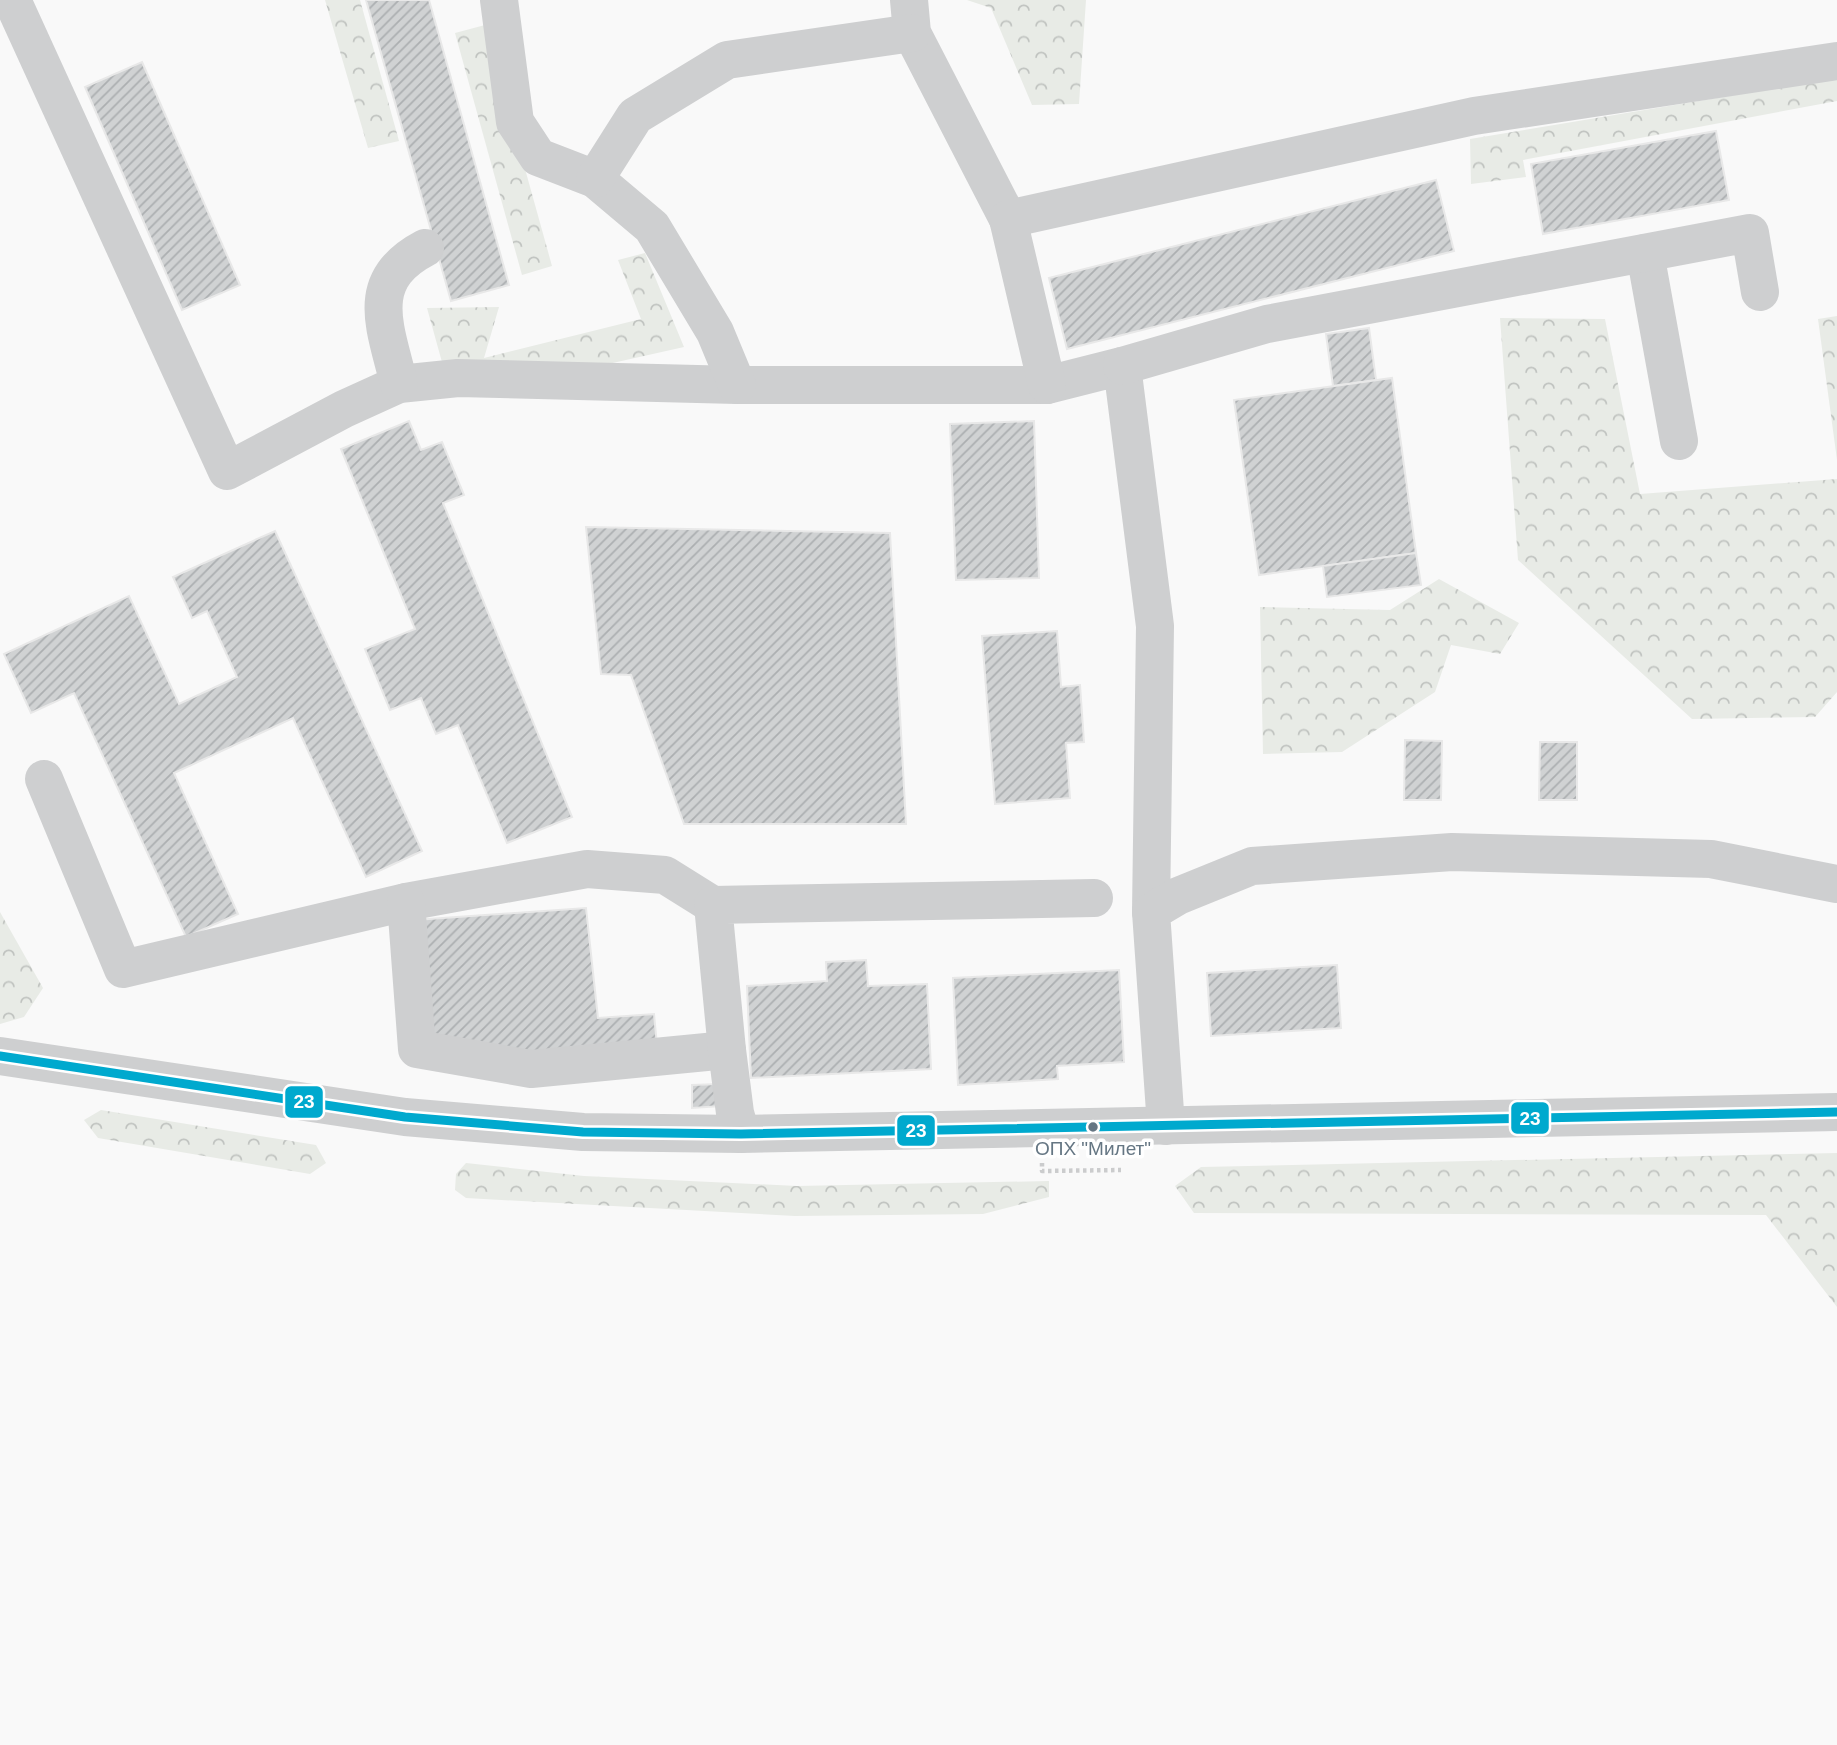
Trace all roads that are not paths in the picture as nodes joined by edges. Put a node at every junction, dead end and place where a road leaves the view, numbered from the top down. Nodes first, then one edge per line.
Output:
1 (12, 0) edge
2 (499, 0) edge
3 (911, 17) edge
4 (1837, 61) edge
5 (595, 180) junction
6 (1009, 219) junction
7 (425, 248) dead end
8 (1645, 253) junction
9 (1760, 292) dead end
10 (1122, 366) junction
11 (399, 384) junction
12 (737, 385) junction
13 (1047, 385) junction
14 (1678, 441) dead end
15 (44, 779) dead end
16 (1837, 884) edge
17 (1094, 898) dead end
18 (405, 902) junction
19 (713, 905) junction
20 (1151, 912) junction
21 (727, 1050) junction
22 (0, 1056) edge
23 (1837, 1112) edge
24 (1167, 1126) junction
25 (741, 1134) junction

1 - 11 street
2 - 5 street
3 - 5 street
3 - 6 street
4 - 6 street
5 - 12 street
6 - 13 street
7 - 11 street
8 - 9 street
8 - 10 street
8 - 14 street
10 - 13 street
10 - 20 street
11 - 12 street
12 - 13 street
15 - 18 street
16 - 20 street
17 - 19 street
18 - 19 street
18 - 21 street
19 - 21 street
20 - 24 street
21 - 25 street
22 - 25 street
23 - 24 street
24 - 25 street

